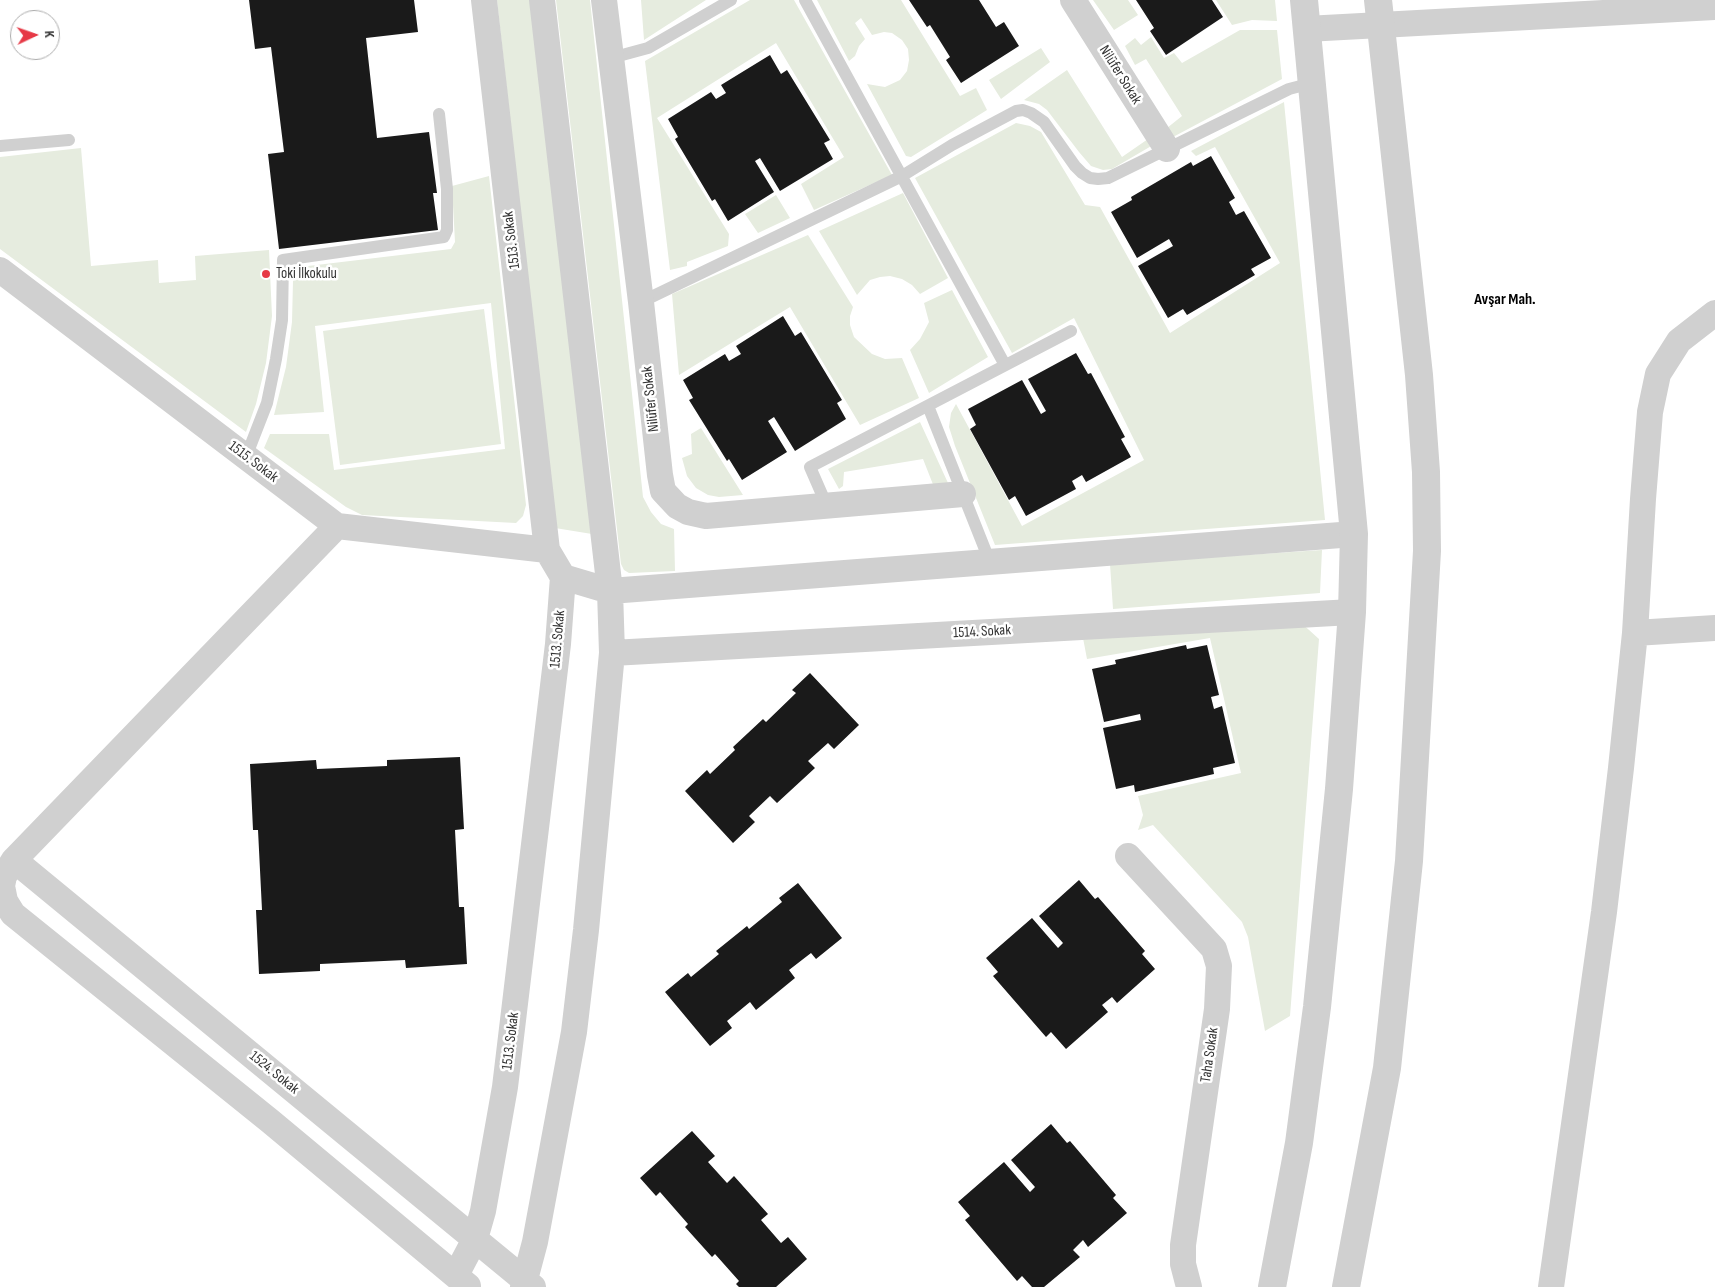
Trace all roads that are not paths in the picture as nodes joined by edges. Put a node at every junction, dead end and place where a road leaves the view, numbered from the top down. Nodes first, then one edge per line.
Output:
1 (484, 0) edge
2 (542, 0) edge
3 (604, 0) edge
4 (731, 0) edge
5 (805, 0) edge
6 (1073, 0) edge
7 (1304, 0) edge
8 (1715, 7) edge
9 (1380, 12) edge
10 (1306, 29) junction
11 (611, 58) junction
12 (1312, 83) junction
13 (439, 114) dead end
14 (69, 140) dead end
15 (0, 146) edge
16 (1167, 149) junction
17 (902, 176) junction
18 (0, 270) edge
19 (641, 302) junction
20 (1715, 313) edge
21 (1071, 332) dead end
22 (1005, 365) junction
23 (928, 406) junction
24 (246, 457) junction
25 (963, 494) junction
26 (827, 506) junction
27 (337, 526) junction
28 (1354, 534) junction
29 (548, 550) junction
30 (990, 562) junction
31 (563, 577) junction
32 (610, 591) junction
33 (1352, 612) junction
34 (1715, 628) edge
35 (1635, 633) junction
36 (612, 653) junction
37 (1128, 856) dead end
38 (14, 860) junction
39 (475, 1239) junction
40 (463, 1281) edge
41 (527, 1285) edge
42 (1189, 1287) edge
43 (1272, 1287) edge
44 (1346, 1287) edge
45 (1551, 1287) edge

1 - 29 street, 1513. Sokak
2 - 32 street
3 - 11 street, Nilüfer Sokak
4 - 11 lane
5 - 17 lane
6 - 16 street, Nilüfer Sokak
7 - 10 street
8 - 9 street
9 - 10 street
9 - 44 street
10 - 12 street
11 - 19 street, Nilüfer Sokak
12 - 16 lane
12 - 28 street
13 - 24 lane
14 - 15 lane
16 - 17 lane
17 - 19 lane
17 - 22 lane
18 - 24 street, 1515. Sokak
19 - 26 street, Nilüfer Sokak
20 - 35 street
21 - 22 lane
22 - 23 lane
23 - 25 lane
23 - 26 lane
24 - 27 street, 1515. Sokak
25 - 26 street, Nilüfer Sokak
25 - 30 lane
27 - 29 street
27 - 38 street
28 - 30 street
28 - 33 street
29 - 31 street, 1513. Sokak
30 - 32 street
31 - 32 street
31 - 39 street, 1513. Sokak
32 - 36 street
33 - 36 street, 1514. Sokak
33 - 43 street
34 - 35 street
35 - 45 street
36 - 41 street
37 - 42 street, Taha Sokak
38 - 39 street, 1524. Sokak
38 - 40 street
39 - 40 street, 1513. Sokak
39 - 41 street, 1524. Sokak

